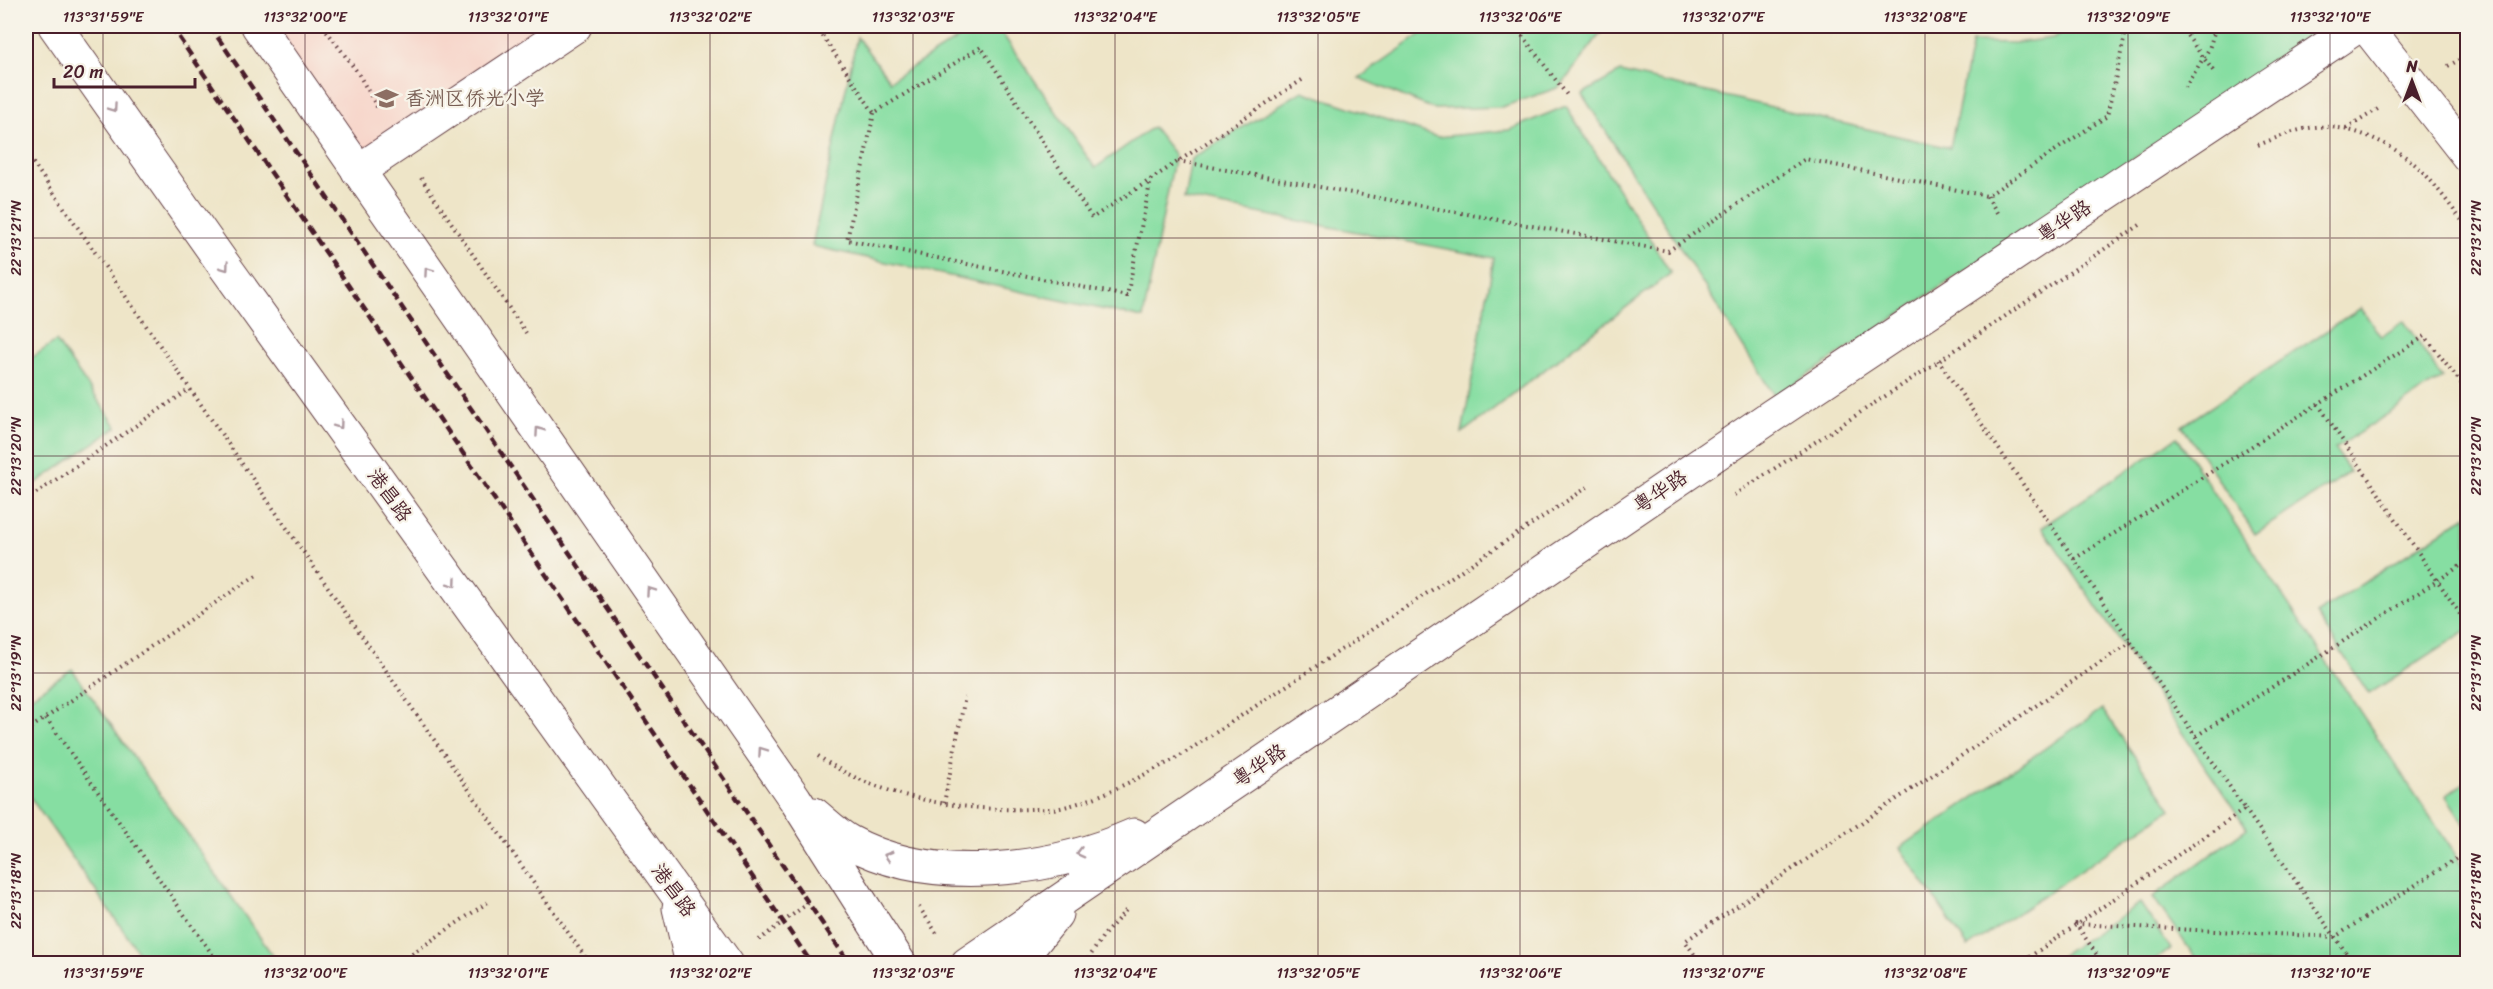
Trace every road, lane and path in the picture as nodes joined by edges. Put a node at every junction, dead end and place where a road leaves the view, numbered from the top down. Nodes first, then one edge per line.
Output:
1 (55, 26) edge
2 (258, 26) edge
3 (323, 26) edge
4 (575, 26) edge
5 (816, 26) edge
6 (1515, 26) edge
7 (2127, 26) edge
8 (2216, 26) edge
9 (2358, 26) edge
10 (2366, 26) edge
11 (1305, 78) dead end
12 (2178, 93) dead end
13 (1567, 95) dead end
14 (874, 113) junction
15 (398, 144) junction
16 (2254, 147) dead end
17 (26, 153) edge
18 (2468, 156) edge
19 (1178, 161) junction
20 (32, 162) junction
21 (26, 167) edge
22 (358, 171) junction
23 (1151, 179) junction
24 (1987, 196) junction
25 (2009, 209) dead end
26 (1999, 216) junction
27 (2146, 221) dead end
28 (1989, 222) dead end
29 (2468, 228) edge
30 (1912, 322) junction
31 (1939, 361) junction
32 (190, 389) junction
33 (2468, 392) edge
34 (2318, 404) junction
35 (1593, 484) dead end
36 (26, 500) edge
37 (1725, 502) dead end
38 (2074, 559) junction
39 (2468, 561) edge
40 (258, 574) dead end
41 (2436, 581) junction
42 (2468, 626) edge
43 (2131, 642) junction
44 (965, 697) dead end
45 (46, 718) junction
46 (26, 732) edge
47 (2196, 736) junction
48 (816, 754) dead end
49 (795, 799) junction
50 (944, 803) junction
51 (2245, 808) junction
52 (1193, 809) junction
53 (2468, 851) edge
54 (1085, 882) junction
55 (670, 884) junction
56 (488, 902) dead end
57 (1131, 905) dead end
58 (2076, 924) junction
59 (2335, 937) junction
60 (219, 963) edge
61 (397, 963) edge
62 (590, 963) edge
63 (692, 963) edge
64 (727, 963) edge
65 (900, 963) edge
66 (967, 963) edge
67 (1021, 963) edge
68 (1084, 963) edge
69 (1701, 963) edge
70 (2019, 963) edge
71 (2103, 963) edge
72 (2354, 963) edge

1 -> 55 main road, 港昌路
2 - 22 main road
3 - 15 path
4 - 15 main road
5 - 14 path
6 - 13 path
7 - 24 path
8 - 12 path
9 - 30 main road, 粤华路
10 - 18 main road
11 - 19 path
14 - 23 path
14 - 23 path
15 - 22 main road
16 - 29 path
17 - 20 path
19 - 23 path
19 - 24 path
20 - 21 path
20 - 32 path
49 -> 22 main road
24 - 26 path
25 - 26 path
26 - 28 path
27 - 31 path
30 - 31 path
30 - 52 main road, 粤华路
31 - 37 path
31 - 38 path
32 - 36 path
32 - 62 path
33 - 34 path
34 - 38 path
34 - 41 path
35 - 50 path
38 - 43 path
39 - 41 path
40 - 45 path
41 - 42 path
41 - 47 path
43 - 47 path
43 - 69 path
44 - 50 path
45 - 46 path
45 - 60 path
47 - 51 path
48 - 50 path
52 -> 49 main road
49 - 65 main road
51 - 58 path
51 - 59 path
52 - 54 main road, 粤华路
53 - 59 path
54 - 66 main road, 粤华路
54 - 67 main road
55 - 63 main road
55 - 64 main road, 港昌路
56 - 61 path
57 - 68 path
58 - 59 path
58 - 70 path
58 - 71 path
59 - 72 path

